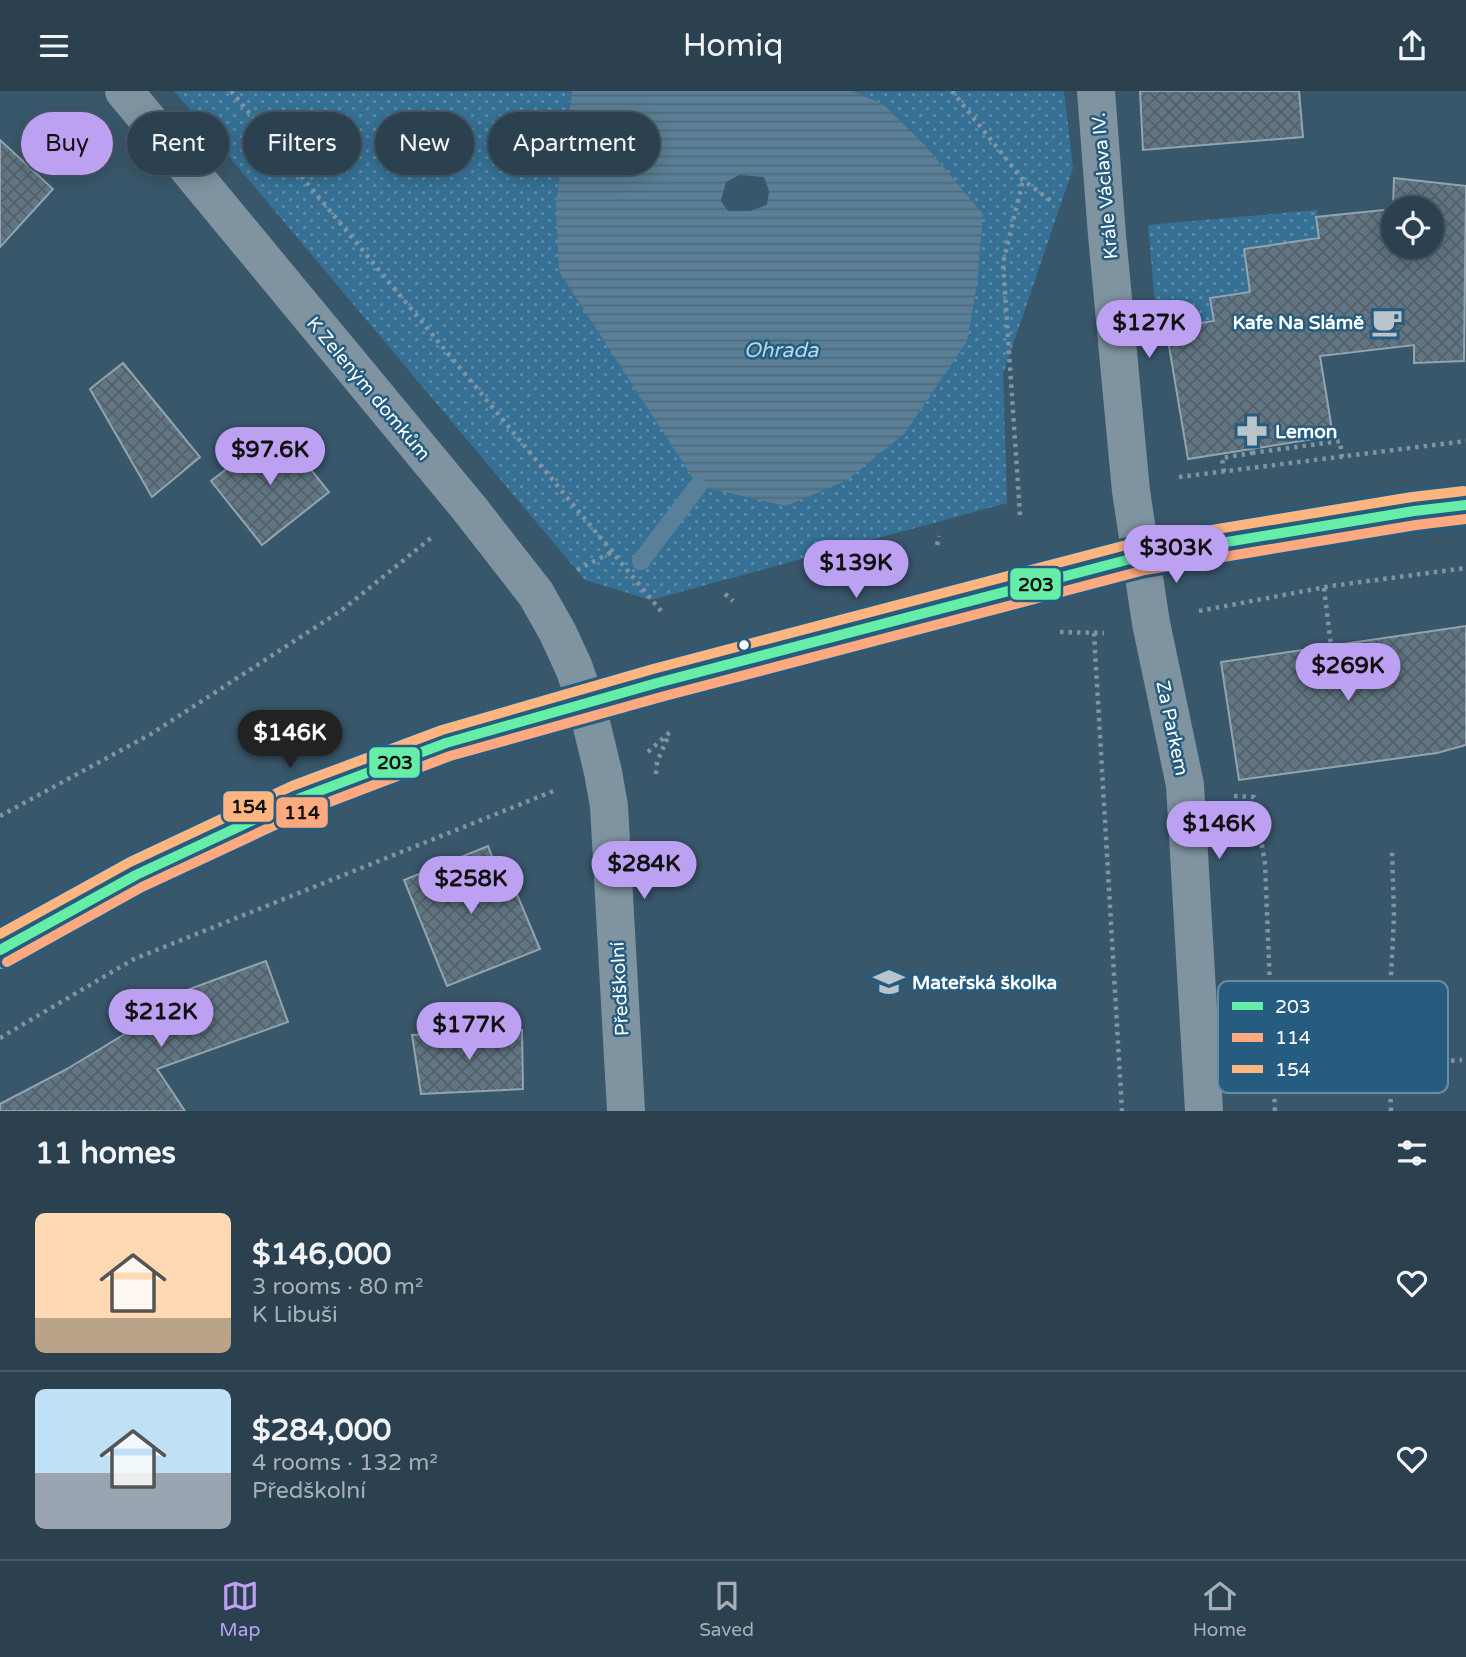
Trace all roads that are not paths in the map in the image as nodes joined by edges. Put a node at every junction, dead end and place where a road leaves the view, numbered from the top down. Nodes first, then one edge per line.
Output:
1 (124, 91) edge
2 (1096, 91) edge
3 (1466, 505) edge
4 (1142, 556) junction
5 (586, 702) junction
6 (0, 950) edge
7 (626, 1111) edge
8 (1204, 1111) edge

1 - 5 street, K Zeleným domkům
2 - 4 street, Krále Václava IV.
3 - 4 street
4 - 5 street
4 - 8 street, Za Parkem
5 - 6 street
5 - 7 street, Předškolní

